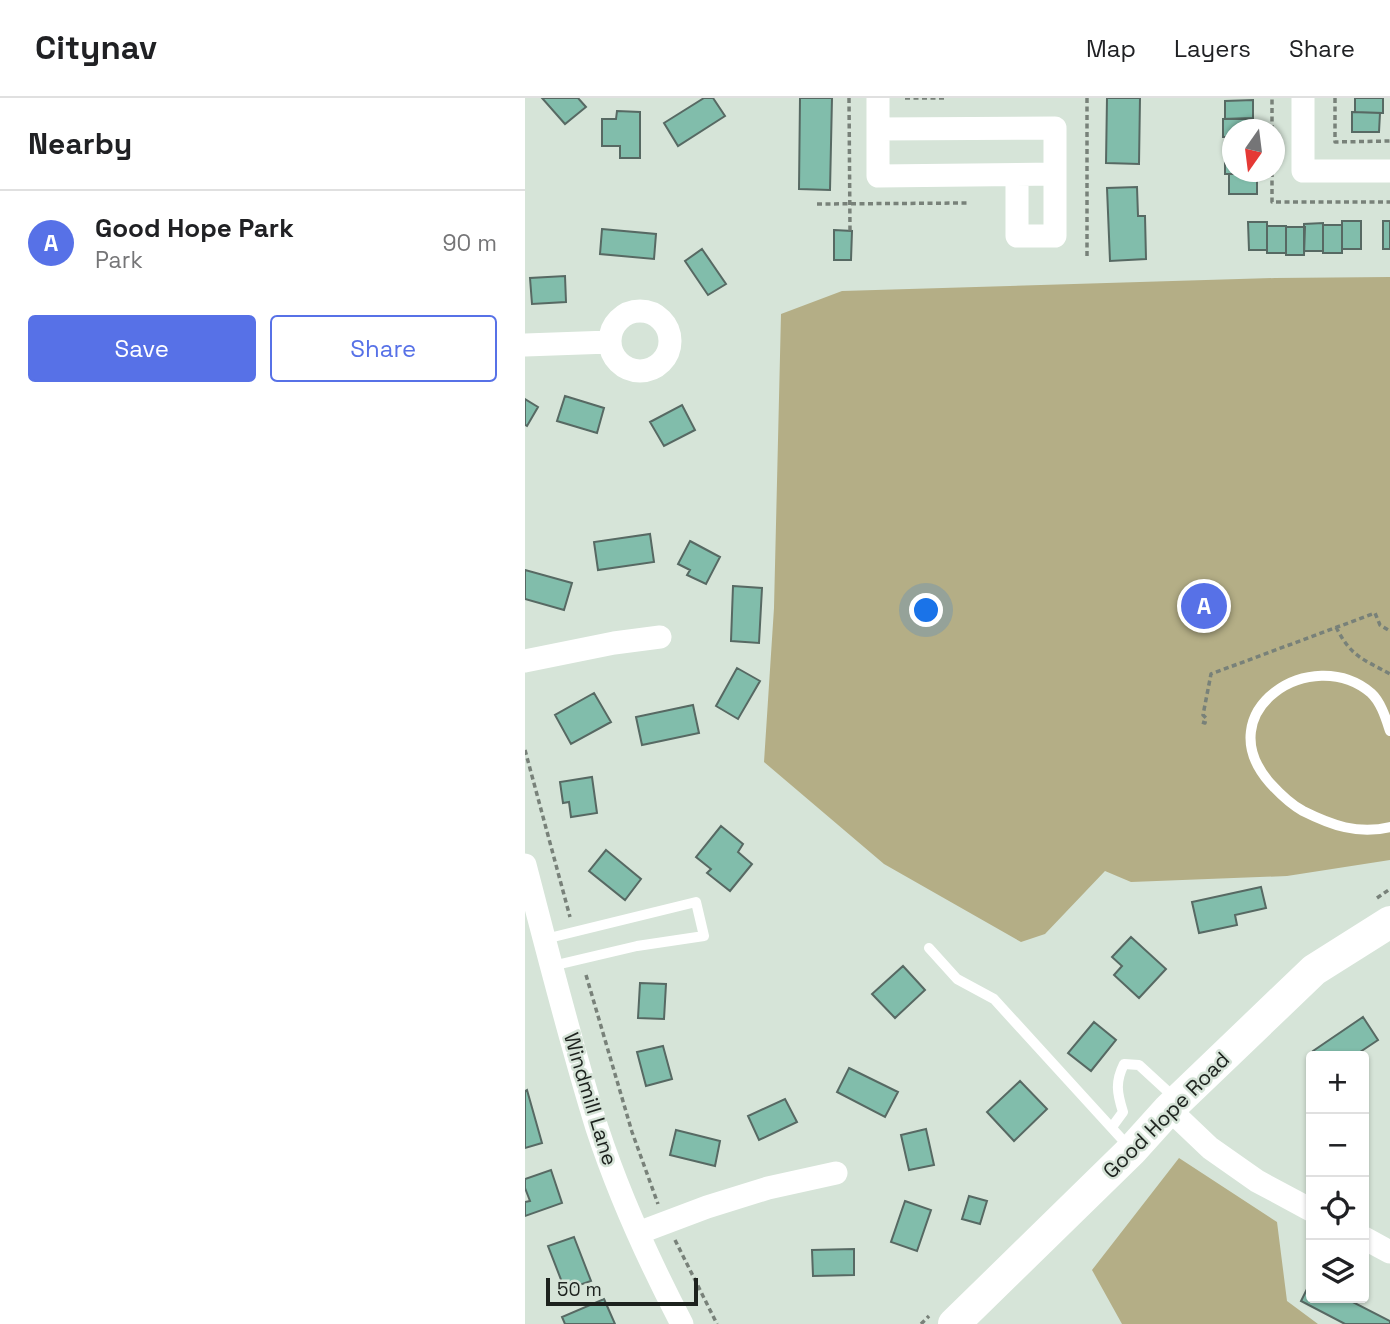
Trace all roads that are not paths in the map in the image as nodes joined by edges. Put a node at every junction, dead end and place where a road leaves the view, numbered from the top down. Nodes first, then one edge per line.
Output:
1 (878, 98) edge
2 (1303, 98) edge
3 (878, 129) junction
4 (1390, 171) edge
5 (1055, 174) junction
6 (1017, 175) junction
7 (610, 342) dead end
8 (525, 345) edge
9 (660, 637) dead end
10 (525, 661) edge
11 (1390, 731) edge
12 (1390, 827) edge
13 (525, 865) edge
14 (1390, 922) edge
15 (545, 939) junction
16 (929, 948) dead end
17 (552, 966) junction
18 (1173, 1105) junction
19 (1122, 1139) junction
20 (836, 1173) dead end
21 (1306, 1207) edge
22 (638, 1233) junction
23 (1368, 1240) edge
24 (1390, 1252) edge
25 (682, 1324) edge
26 (954, 1324) edge

1 - 3 street
2 - 4 street
3 - 5 street
3 - 6 street
5 - 6 street
5 - 6 street
7 - 8 street
9 - 10 street
11 - 12 lane
13 - 15 street, Windmill Lane
14 - 18 street, Good Hope Road
15 - 17 street, Windmill Lane
15 - 17 lane
16 - 19 lane
17 - 22 street, Windmill Lane
18 - 19 street, Good Hope Road
18 - 19 lane
18 - 21 street
19 - 26 street, Good Hope Road
20 - 22 street
22 - 25 street, Windmill Lane
23 - 24 street

